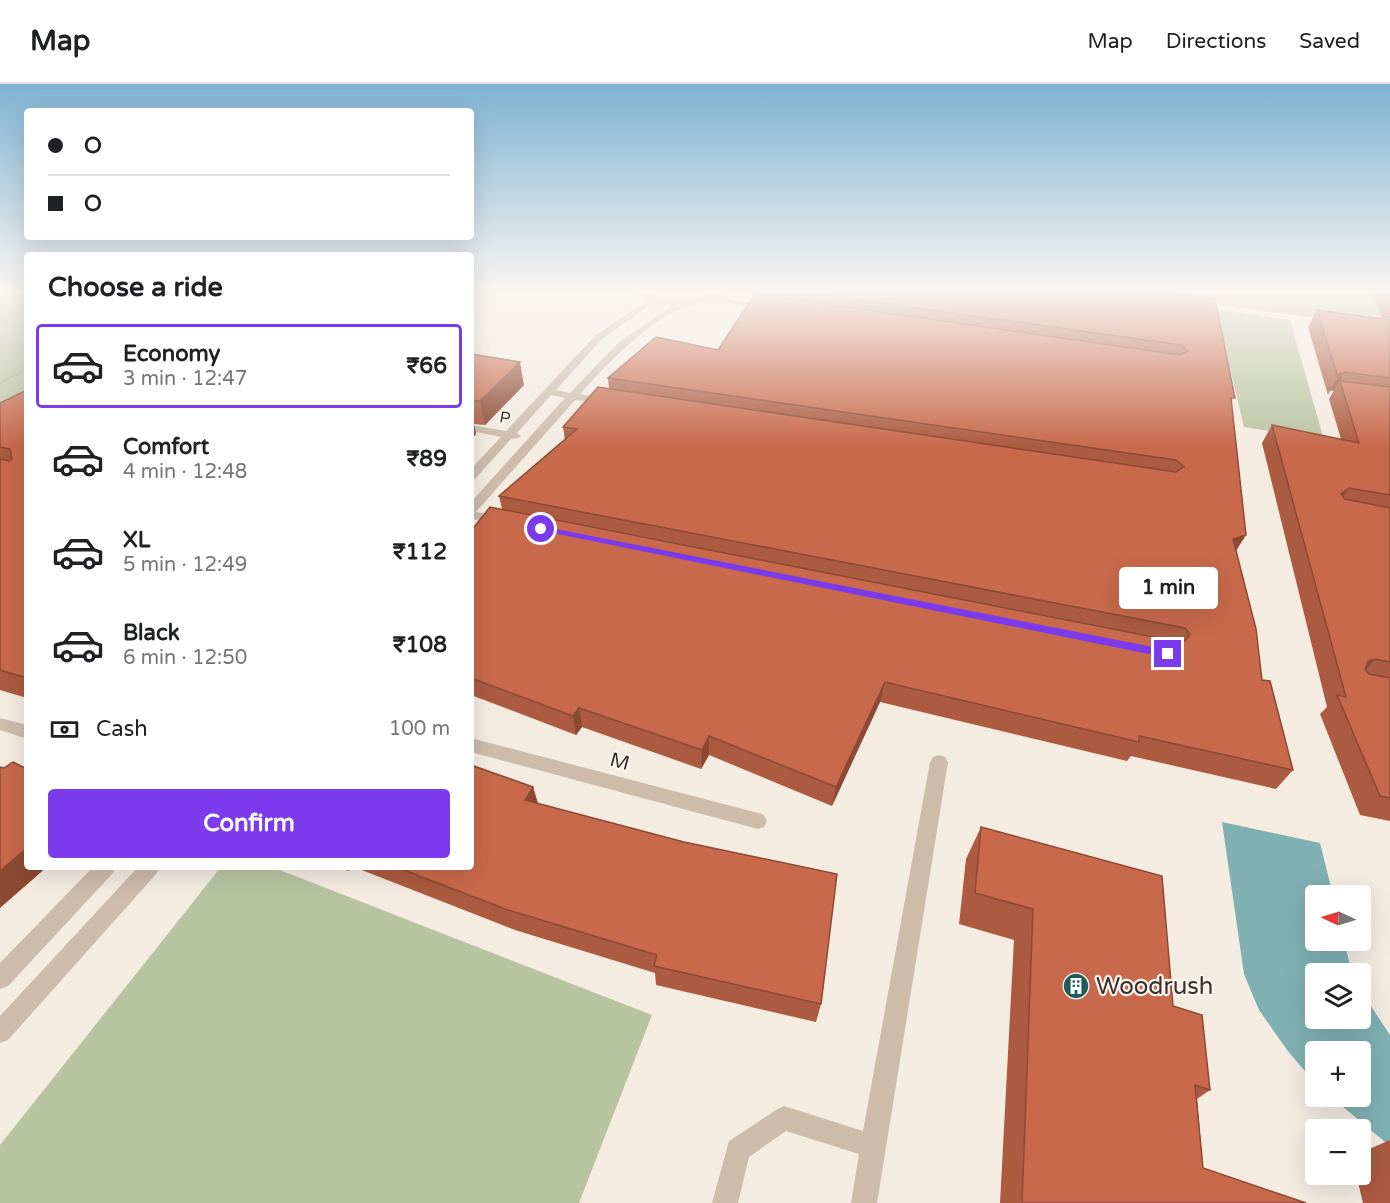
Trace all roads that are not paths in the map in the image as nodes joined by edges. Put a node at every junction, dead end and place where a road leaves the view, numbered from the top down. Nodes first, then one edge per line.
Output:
1 (594, 342) edge
2 (625, 342) edge
3 (549, 392) junction
4 (573, 397) junction
5 (620, 404) edge
6 (474, 429) edge
7 (509, 435) junction
8 (532, 439) junction
9 (474, 473) edge
10 (474, 508) edge
11 (474, 513) edge
12 (518, 524) edge
13 (0, 724) edge
14 (24, 731) edge
15 (474, 746) edge
16 (939, 762) dead end
17 (758, 821) dead end
18 (103, 870) edge
19 (147, 870) edge
20 (0, 978) edge
21 (0, 1032) edge
22 (872, 1146) junction
23 (724, 1203) edge
24 (864, 1203) edge

1 - 3 lane
2 - 4 lane
3 - 4 lane
3 - 7 lane
4 - 5 lane
4 - 8 lane
6 - 7 lane, P
7 - 8 lane, P
7 - 9 lane
8 - 10 lane
11 - 12 lane
13 - 14 lane
15 - 17 lane, M
16 - 22 lane
18 - 20 lane
19 - 21 lane
22 - 23 lane
22 - 24 lane

